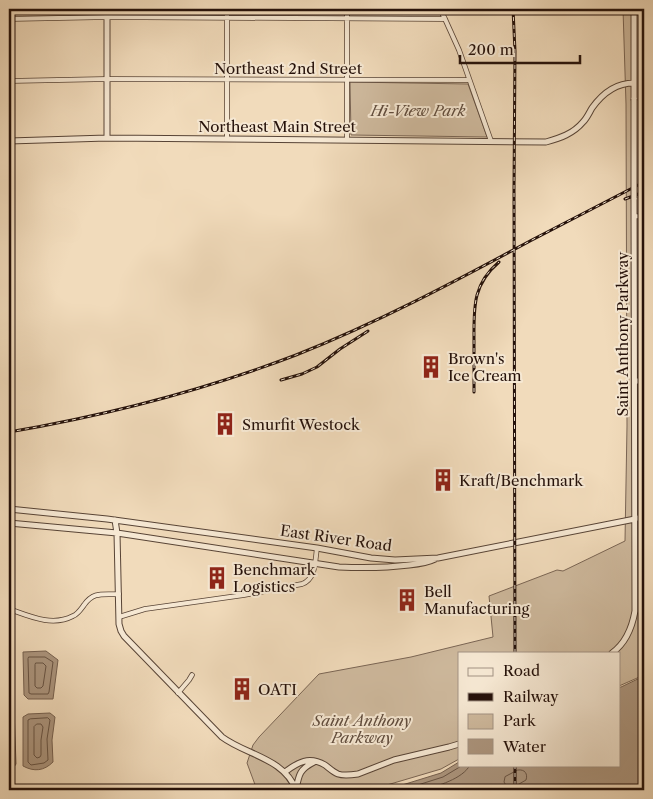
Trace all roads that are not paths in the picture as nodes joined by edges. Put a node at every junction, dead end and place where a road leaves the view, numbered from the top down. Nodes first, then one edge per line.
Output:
1 (107, 9) edge
2 (227, 9) edge
3 (347, 9) edge
4 (440, 9) edge
5 (634, 9) edge
6 (107, 17) junction
7 (227, 18) junction
8 (9, 19) edge
9 (347, 19) junction
10 (445, 19) junction
11 (107, 78) junction
12 (227, 79) junction
13 (347, 80) junction
14 (470, 80) junction
15 (9, 81) edge
16 (634, 83) junction
17 (107, 138) junction
18 (227, 138) junction
19 (347, 139) junction
20 (9, 141) edge
21 (491, 141) junction
22 (634, 216) junction
23 (644, 217) edge
24 (635, 381) junction
25 (644, 381) edge
26 (9, 509) edge
27 (644, 516) edge
28 (635, 519) junction
29 (115, 520) junction
30 (9, 523) edge
31 (118, 533) junction
32 (317, 548) junction
33 (438, 558) junction
34 (315, 563) junction
35 (119, 594) junction
36 (9, 609) edge
37 (119, 617) junction
38 (613, 652) edge
39 (192, 675) dead end
40 (178, 692) junction
41 (458, 744) edge
42 (314, 762) junction
43 (285, 772) junction
44 (296, 790) edge

1 - 6 street
2 - 7 street
3 - 9 street
4 - 10 street
5 - 16 street, Saint Anthony Parkway
6 - 7 street
6 - 8 street
6 - 11 street
7 - 9 street
7 - 12 street
9 - 10 street
9 - 13 street
10 - 14 street
11 - 12 street, Northeast 2nd Street
11 - 15 street, Northeast 2nd Street
11 - 17 street
12 - 13 street, Northeast 2nd Street
12 - 18 street
13 - 14 street, Northeast 2nd Street
13 - 19 street
14 - 21 street
16 - 21 street, Northeast Main Street
16 - 22 street, Saint Anthony Parkway, bridge
17 - 18 street, Northeast Main Street
17 - 20 street, Northeast Main Street
18 - 19 street, Northeast Main Street
19 - 21 street, Northeast Main Street
22 - 23 street
22 - 24 street, Saint Anthony Parkway
24 - 25 street
24 - 28 street, Saint Anthony Parkway
26 - 29 street, East River Road
27 - 28 street
28 - 33 street
28 - 38 street, Saint Anthony Parkway
29 - 31 street
29 - 32 street, East River Road
30 - 31 street, East River Road
31 - 34 street, East River Road
31 - 35 street
32 - 33 street, East River Road
32 - 34 street
33 - 34 street, East River Road
34 - 37 street
35 - 36 street
35 - 37 street
37 - 40 street
39 - 40 street
40 - 43 street
41 - 42 street
42 - 43 street
42 - 44 street
43 - 44 street

